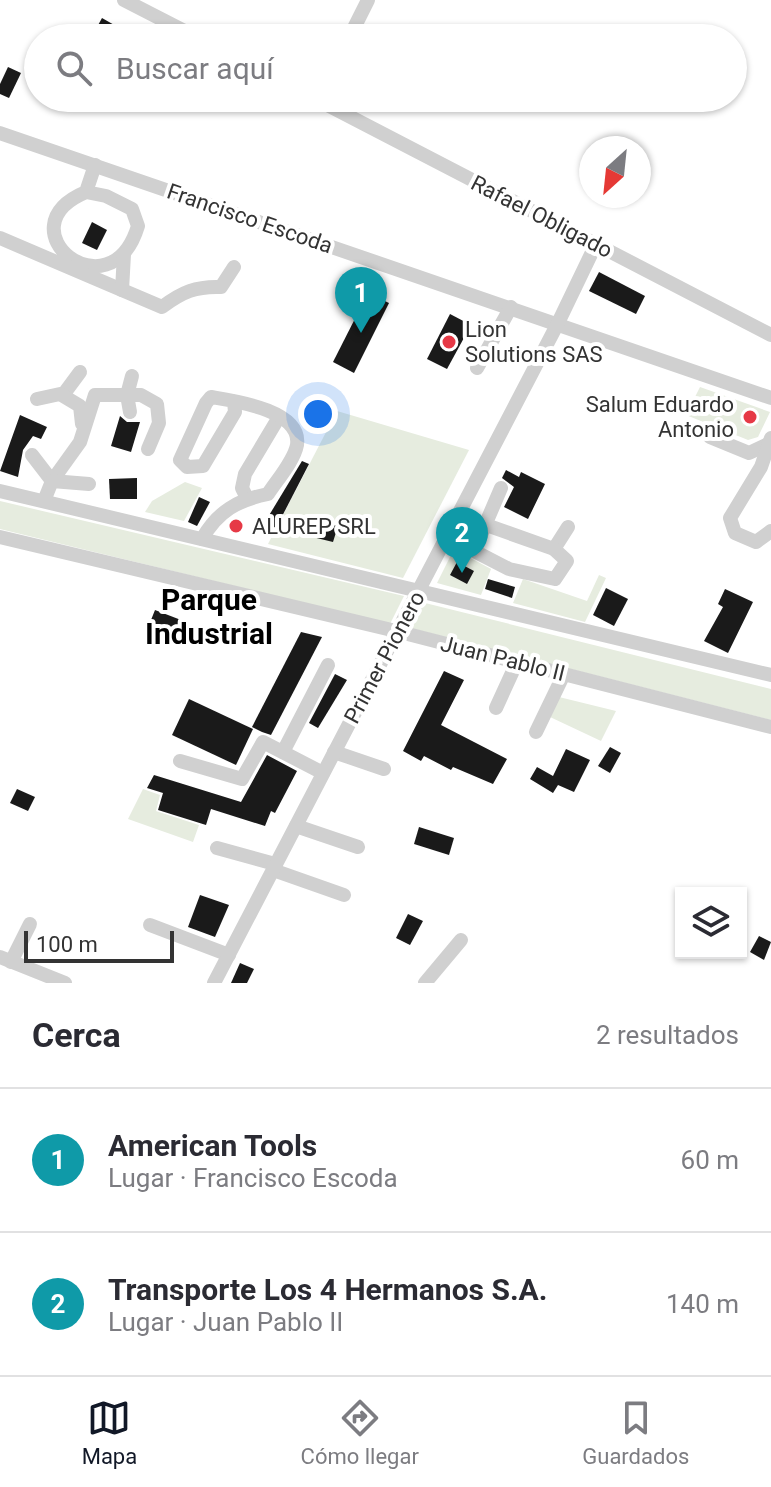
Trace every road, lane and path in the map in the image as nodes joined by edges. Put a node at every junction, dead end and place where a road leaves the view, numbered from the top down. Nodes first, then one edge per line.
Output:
1 (124, 0) edge
2 (368, 0) edge
3 (171, 24) edge
4 (356, 24) edge
5 (342, 112) edge
6 (0, 133) edge
7 (95, 165) junction
8 (86, 192) junction
9 (55, 237) junction
10 (4, 243) edge
11 (596, 244) junction
12 (35, 253) junction
13 (124, 254) junction
14 (234, 267) dead end
15 (122, 290) junction
16 (511, 307) junction
17 (558, 323) junction
18 (771, 335) edge
19 (477, 368) dead end
20 (80, 372) dead end
21 (132, 376) dead end
22 (63, 395) junction
23 (127, 395) junction
24 (771, 398) edge
25 (37, 399) dead end
26 (234, 401) junction
27 (130, 412) dead end
28 (279, 417) junction
29 (83, 433) junction
30 (710, 437) dead end
31 (769, 441) edge
32 (148, 449) dead end
33 (32, 455) dead end
34 (766, 470) edge
35 (52, 481) junction
36 (89, 484) dead end
37 (501, 488) dead end
38 (0, 491) edge
39 (247, 498) junction
40 (44, 501) junction
41 (458, 515) junction
42 (487, 525) junction
43 (568, 527) dead end
44 (771, 531) edge
45 (0, 537) edge
46 (202, 539) junction
47 (554, 549) junction
48 (419, 590) junction
49 (396, 631) junction
50 (517, 662) junction
51 (328, 665) dead end
52 (564, 674) junction
53 (771, 675) edge
54 (496, 708) dead end
55 (771, 727) edge
56 (536, 732) dead end
57 (283, 752) junction
58 (334, 752) junction
59 (180, 761) dead end
60 (384, 769) dead end
61 (323, 773) junction
62 (296, 826) junction
63 (358, 847) dead end
64 (217, 848) dead end
65 (274, 867) junction
66 (344, 895) dead end
67 (30, 924) dead end
68 (150, 925) dead end
69 (461, 940) dead end
70 (229, 955) junction
71 (6, 960) edge
72 (65, 983) edge
73 (214, 983) edge
74 (425, 983) edge

1 - 3 street
2 - 4 street
5 - 11 street, Rafael Obligado
6 - 7 street, Francisco Escoda
7 - 8 street
7 - 16 street, Francisco Escoda
8 - 9 street
8 - 13 street
9 - 12 street
9 - 13 street
10 - 12 street
11 - 17 street, Primer Pionero
11 - 18 street, Rafael Obligado
12 - 15 street
13 - 15 street
14 - 15 street
16 - 17 street, Francisco Escoda
16 - 19 street
17 - 24 street, Francisco Escoda
17 - 41 street, Primer Pionero
20 - 22 street
21 - 23 street
22 - 25 street
22 - 29 street
23 - 27 street
23 - 29 street
23 - 32 street
26 - 26 street
26 - 28 street
28 - 39 street
28 - 39 street
29 - 35 street
30 - 31 street
31 - 34 street
33 - 35 street
34 - 44 street
35 - 36 street
35 - 40 street
37 - 42 street
38 - 40 street, Juan Pablo II
39 - 46 street
40 - 46 street, Juan Pablo II
41 - 42 street
41 - 48 street, Primer Pionero
42 - 47 street
42 - 47 street
43 - 47 street
45 - 49 street, Juan Pablo II
46 - 48 street, Juan Pablo II
48 - 49 street, Primer Pionero
48 - 53 street, Juan Pablo II
49 - 50 street, Juan Pablo II
49 - 58 street, Primer Pionero
50 - 52 street, Juan Pablo II
50 - 54 street
51 - 57 street
52 - 55 street, Juan Pablo II
52 - 56 street
57 - 59 street
57 - 61 street
58 - 60 street
58 - 61 street, Primer Pionero
61 - 62 street, Primer Pionero
62 - 63 street
62 - 65 street, Primer Pionero
64 - 65 street
65 - 66 street
65 - 70 street, Primer Pionero
67 - 71 street
68 - 70 street
69 - 74 street
70 - 73 street, Primer Pionero
71 - 72 street

